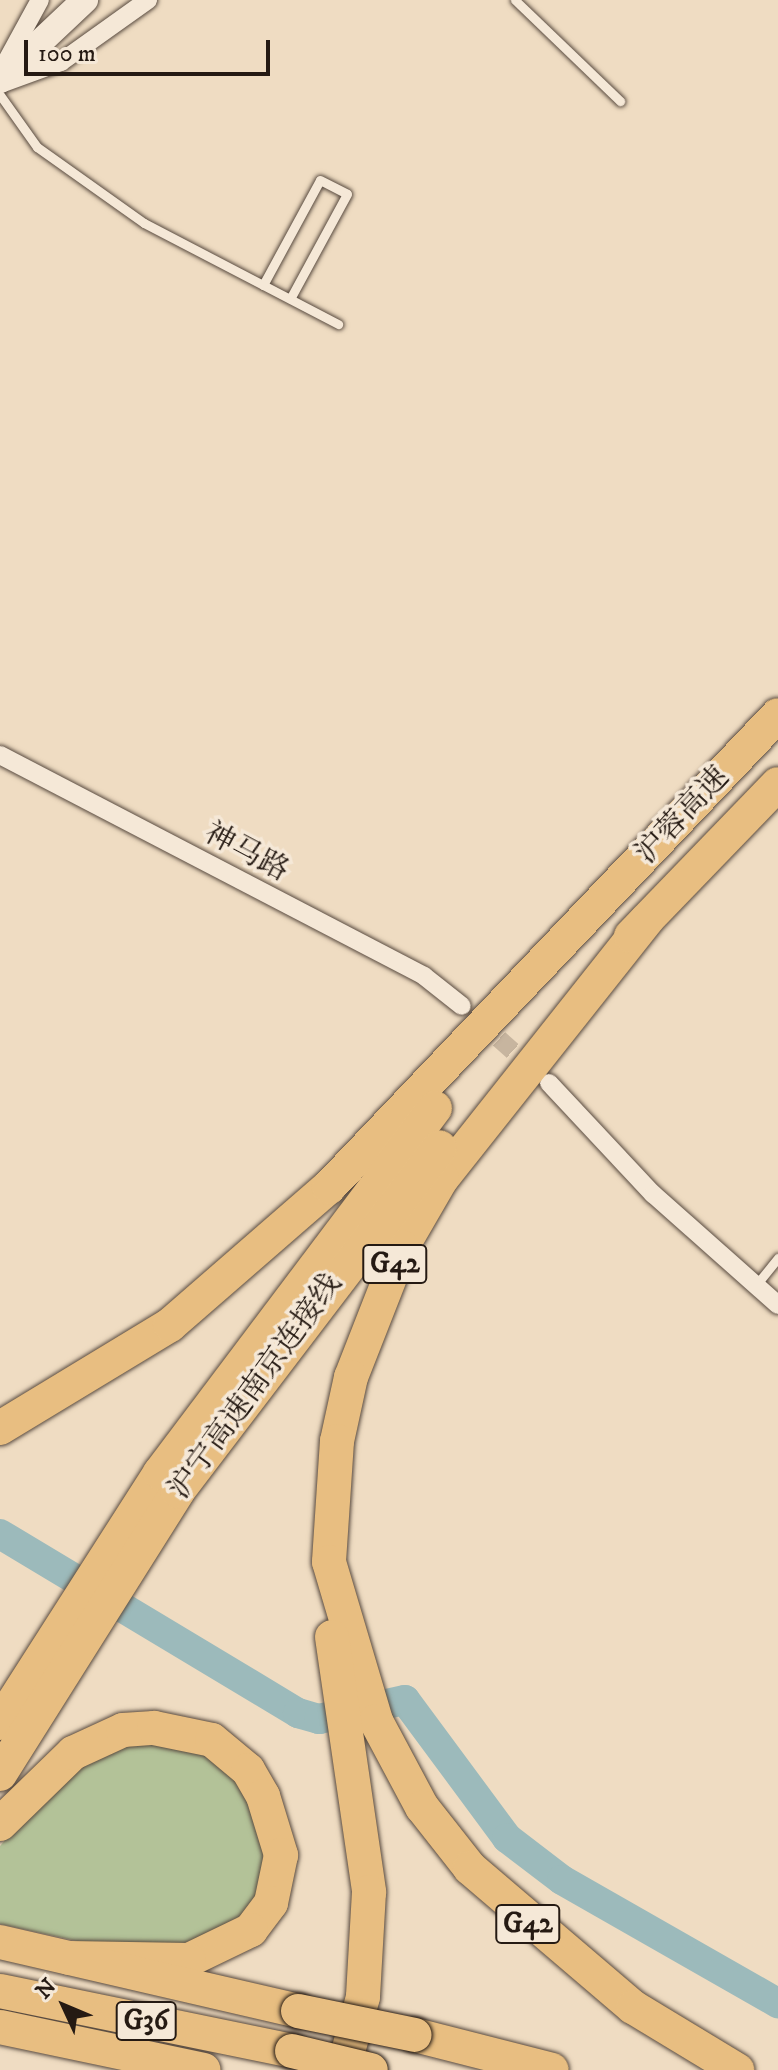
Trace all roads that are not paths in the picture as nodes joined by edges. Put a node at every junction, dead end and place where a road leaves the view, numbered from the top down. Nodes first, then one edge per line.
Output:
1 (40, 0) edge
2 (85, 0) edge
3 (148, 0) edge
4 (515, 0) edge
5 (0, 73) edge
6 (0, 82) edge
7 (0, 95) edge
8 (620, 101) dead end
9 (263, 285) junction
10 (290, 299) junction
11 (338, 324) dead end
12 (778, 715) edge
13 (0, 755) edge
14 (778, 784) edge
15 (588, 918) junction
16 (646, 921) junction
17 (462, 1006) tunnel mouth
18 (549, 1083) tunnel mouth
19 (778, 1258) edge
20 (756, 1285) junction
21 (778, 1305) edge
22 (0, 1428) edge
23 (105, 1577) junction
24 (85, 1608) junction
25 (346, 1680) junction
26 (0, 1723) edge
27 (0, 1774) edge
28 (0, 1824) edge
29 (0, 1942) edge
30 (69, 1958) junction
31 (0, 1991) edge
32 (0, 2027) edge
33 (204, 2070) edge
34 (343, 2070) edge
35 (371, 2070) edge
36 (552, 2070) edge
37 (737, 2070) edge

1 - 5 street
2 - 6 main road
3 - 6 street
4 - 8 lane
7 - 9 lane
9 - 10 lane
9 - 10 lane
10 - 11 lane
12 - 15 highway, 沪蓉高速 / G42
13 - 17 street, 神马路
14 - 16 highway, 沪蓉高速 / G42
15 - 22 highway, G42
15 - 23 highway, 沪宁高速南京连接线 / G42
16 - 23 highway, 沪宁高速南京连接线 / G42
16 - 25 highway, G42
18 - 20 street
19 - 20 lane
20 - 21 street
23 - 24 highway, 沪宁高速南京连接线 / G42
24 - 26 highway, 沪宁高速南京连接线 / G42
24 - 27 highway, 沪宁高速南京连接线 / G42
25 - 34 highway
25 - 37 highway, G42
28 - 30 highway
29 - 30 highway
30 - 36 highway, bridge
31 - 35 highway, G36, bridge
32 - 33 highway, G36

